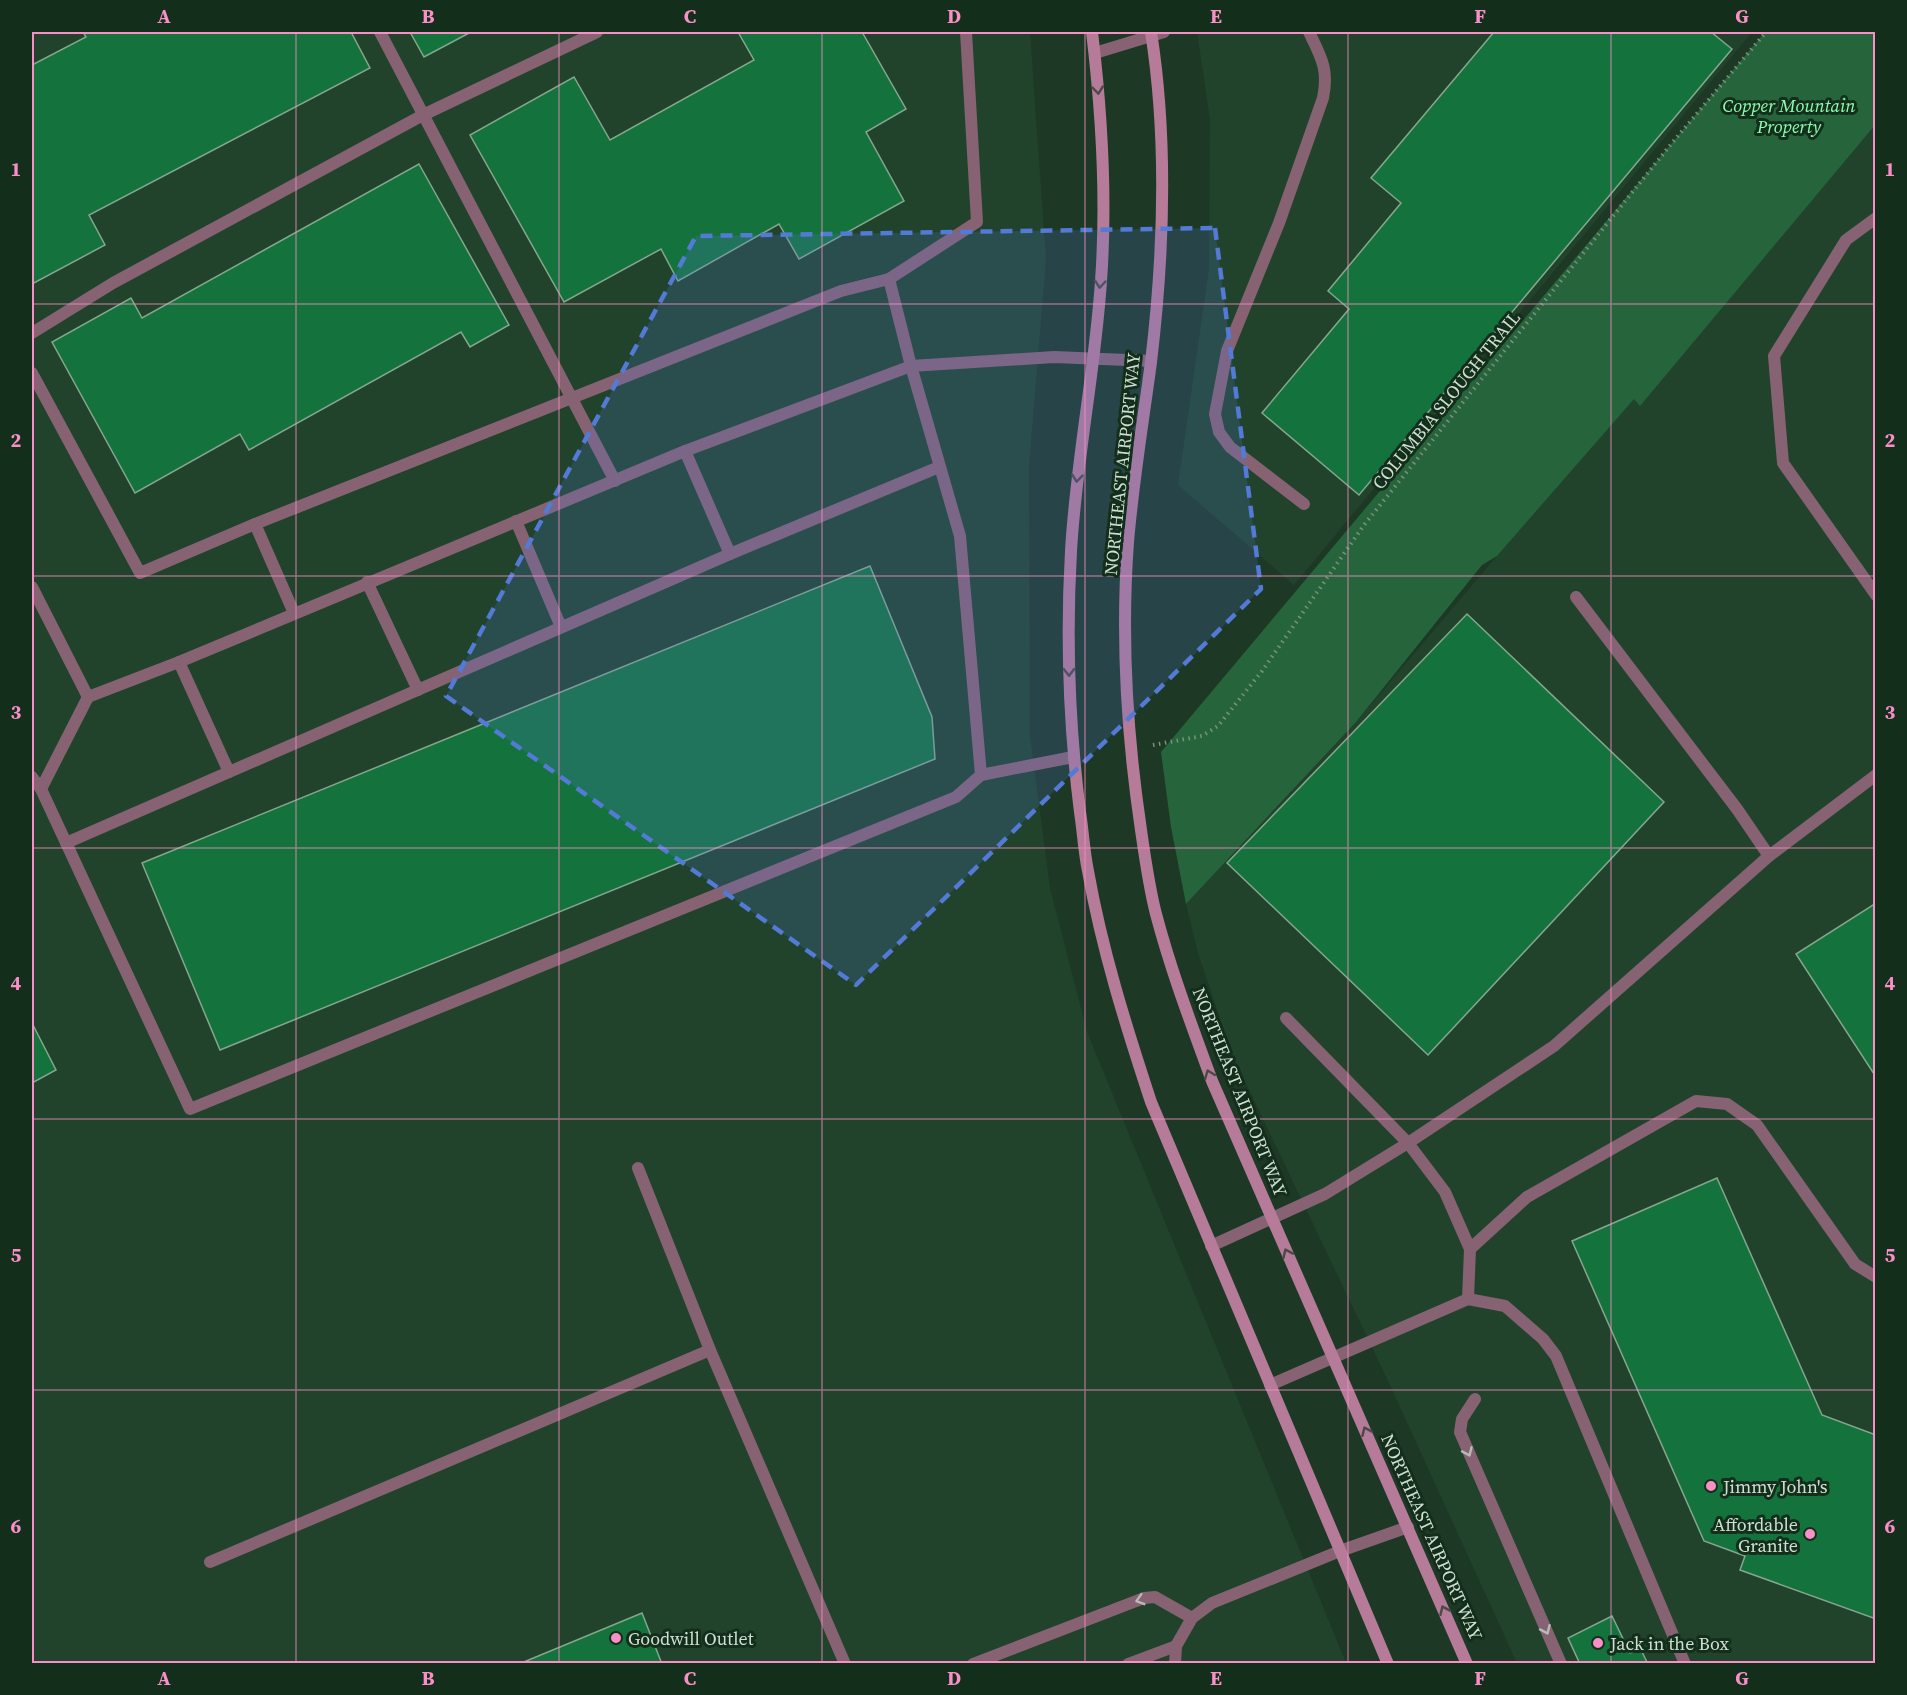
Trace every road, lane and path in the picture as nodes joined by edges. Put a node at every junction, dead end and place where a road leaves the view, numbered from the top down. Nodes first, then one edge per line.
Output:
1 (380, 32) edge
2 (597, 32) edge
3 (966, 32) edge
4 (1092, 32) edge
5 (1164, 32) edge
6 (1309, 32) edge
7 (1766, 32) edge
8 (1151, 34) edge
9 (1095, 53) junction
10 (423, 115) junction
11 (1875, 218) edge
12 (889, 279) junction
13 (32, 333) edge
14 (1093, 359) junction
15 (1151, 362) junction
16 (911, 366) junction
17 (32, 373) edge
18 (572, 398) junction
19 (686, 451) junction
20 (939, 467) junction
21 (615, 481) junction
22 (1304, 504) dead end
23 (516, 521) junction
24 (255, 524) junction
25 (730, 554) junction
26 (367, 582) junction
27 (32, 587) edge
28 (1875, 595) edge
29 (1576, 597) dead end
30 (294, 613) junction
31 (561, 627) junction
32 (179, 662) junction
33 (418, 690) junction
34 (88, 697) junction
35 (1131, 746) junction
36 (1073, 757) junction
37 (229, 772) junction
38 (981, 775) junction
39 (1875, 775) edge
40 (32, 777) edge
41 (41, 789) junction
42 (66, 843) junction
43 (1769, 856) junction
44 (1286, 1018) dead end
45 (1408, 1143) junction
46 (638, 1168) dead end
47 (1272, 1218) junction
48 (1211, 1245) junction
49 (1470, 1249) junction
50 (1875, 1277) edge
51 (1468, 1299) junction
52 (710, 1350) junction
53 (1334, 1359) junction
54 (1270, 1385) junction
55 (1475, 1399) dead end
56 (1408, 1527) junction
57 (1340, 1551) junction
58 (210, 1562) dead end
59 (1192, 1618) junction
60 (1176, 1646) junction
61 (845, 1664) edge
62 (973, 1664) edge
63 (1128, 1664) edge
64 (1175, 1664) edge
65 (1388, 1664) edge
66 (1467, 1664) edge
67 (1561, 1664) edge
68 (1684, 1664) edge

1 - 10 lane
2 - 10 lane
3 - 12 lane
4 - 9 main road
5 - 8 lane
6 - 22 lane
7 - 35 path, COLUMBIA SLOUGH TRAIL
8 - 9 lane
8 - 15 main road, NORTHEAST AIRPORT WAY
9 -> 14 main road
10 - 13 lane
10 - 18 lane
11 - 28 lane
12 - 16 lane
12 - 18 lane
14 - 15 lane
14 - 16 lane
14 -> 36 main road
15 - 35 main road, NORTHEAST AIRPORT WAY
16 - 19 lane
16 - 20 lane
17 - 24 lane
18 - 21 lane
18 - 24 lane
19 - 21 lane
19 - 25 lane
20 - 25 lane
20 - 38 lane
21 - 23 lane
23 - 26 lane
23 - 31 lane
24 - 30 lane
25 - 31 lane
26 - 30 lane
26 - 33 lane
27 - 34 lane
29 - 43 lane
30 - 32 lane
31 - 33 lane
32 - 34 lane
32 - 37 lane
33 - 37 lane
34 - 41 lane
47 -> 35 main road, NORTHEAST AIRPORT WAY
36 - 38 lane
36 - 48 main road
37 - 42 lane
38 - 42 lane
39 - 43 lane
40 - 41 lane
41 - 42 lane
43 - 45 lane
44 - 45 lane
45 - 47 lane
45 - 49 lane
46 - 52 lane
47 - 48 lane
53 -> 47 main road, NORTHEAST AIRPORT WAY
48 - 54 main road
49 - 50 lane
49 - 51 lane
51 - 53 lane
51 - 68 lane
52 - 58 lane
52 - 61 lane
53 - 54 lane
56 -> 53 main road, NORTHEAST AIRPORT WAY
54 - 57 main road
55 -> 67 lane
56 - 57 lane
66 -> 56 main road, NORTHEAST AIRPORT WAY
57 - 59 lane
57 - 65 main road
59 - 60 lane
59 -> 62 lane
60 - 63 lane
60 - 64 lane

